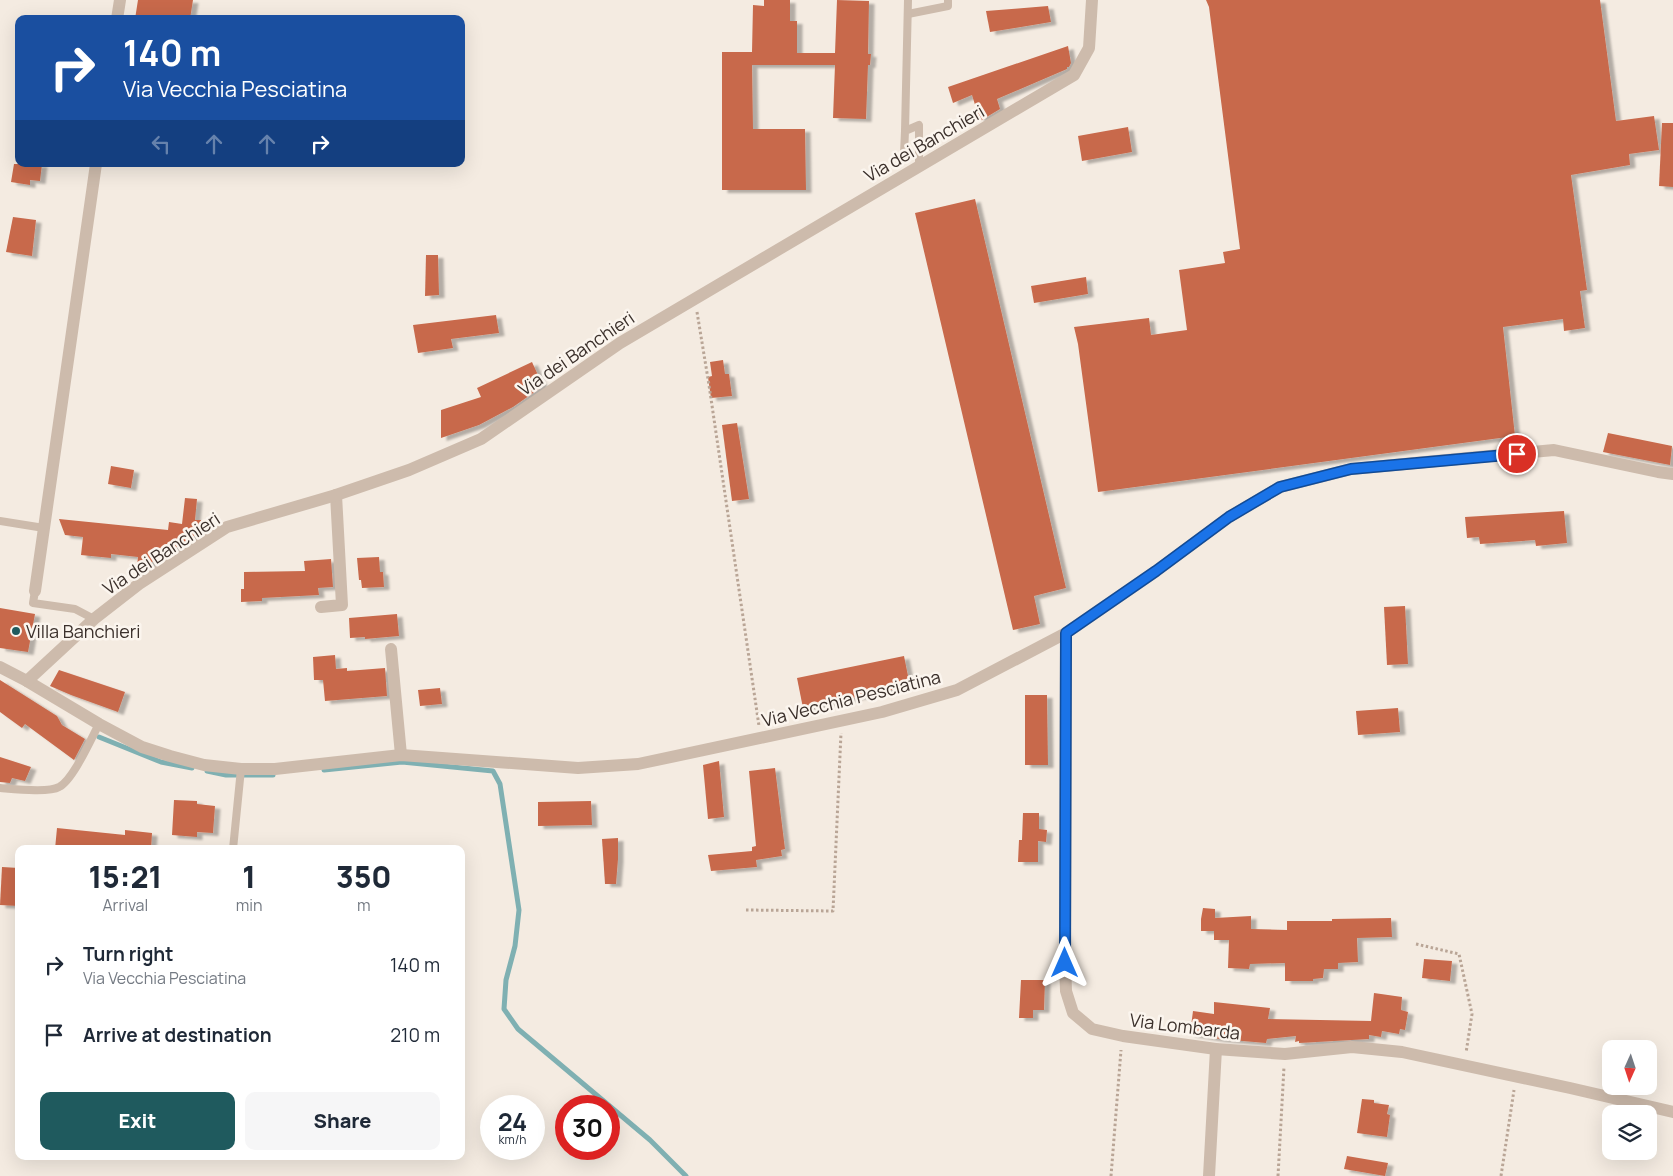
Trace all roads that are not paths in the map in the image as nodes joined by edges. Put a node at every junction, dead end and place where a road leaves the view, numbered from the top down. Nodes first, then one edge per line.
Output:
1 (120, 0) edge
2 (908, 0) edge
3 (948, 0) edge
4 (1092, 0) edge
5 (908, 14) junction
6 (118, 15) edge
7 (904, 131) junction
8 (904, 154) dead end
9 (96, 167) edge
10 (919, 167) junction
11 (1673, 474) edge
12 (336, 495) junction
13 (0, 521) edge
14 (44, 528) junction
15 (35, 590) joint
16 (320, 607) dead end
17 (94, 619) junction
18 (1066, 633) junction
19 (391, 649) dead end
20 (0, 667) edge
21 (27, 681) junction
22 (99, 724) junction
23 (401, 755) junction
24 (241, 770) junction
25 (0, 788) edge
26 (233, 845) edge
27 (1216, 1049) junction
28 (1673, 1112) edge
29 (1209, 1176) edge

1 - 6 street
2 - 5 lane
3 - 5 lane
4 - 10 street, Via dei Banchieri
5 - 7 lane
7 - 8 lane
7 - 10 lane
9 - 14 street
10 - 12 street, Via dei Banchieri
11 - 18 street, Via Vecchia Pesciatina
12 - 16 street
12 - 17 street, Via dei Banchieri
13 - 14 lane
14 - 15 street
15 - 17 lane
17 - 21 street, Via dei Banchieri
18 - 23 street, Via Vecchia Pesciatina
18 - 27 street, Via Lombarda
19 - 23 street
20 - 21 street, Via Vecchia Pesciatina
21 - 22 street, Via Vecchia Pesciatina
22 - 24 street, Via Vecchia Pesciatina
22 - 25 lane
23 - 24 street, Via Vecchia Pesciatina
24 - 26 lane
27 - 28 street, Via Lombarda
27 - 29 street

